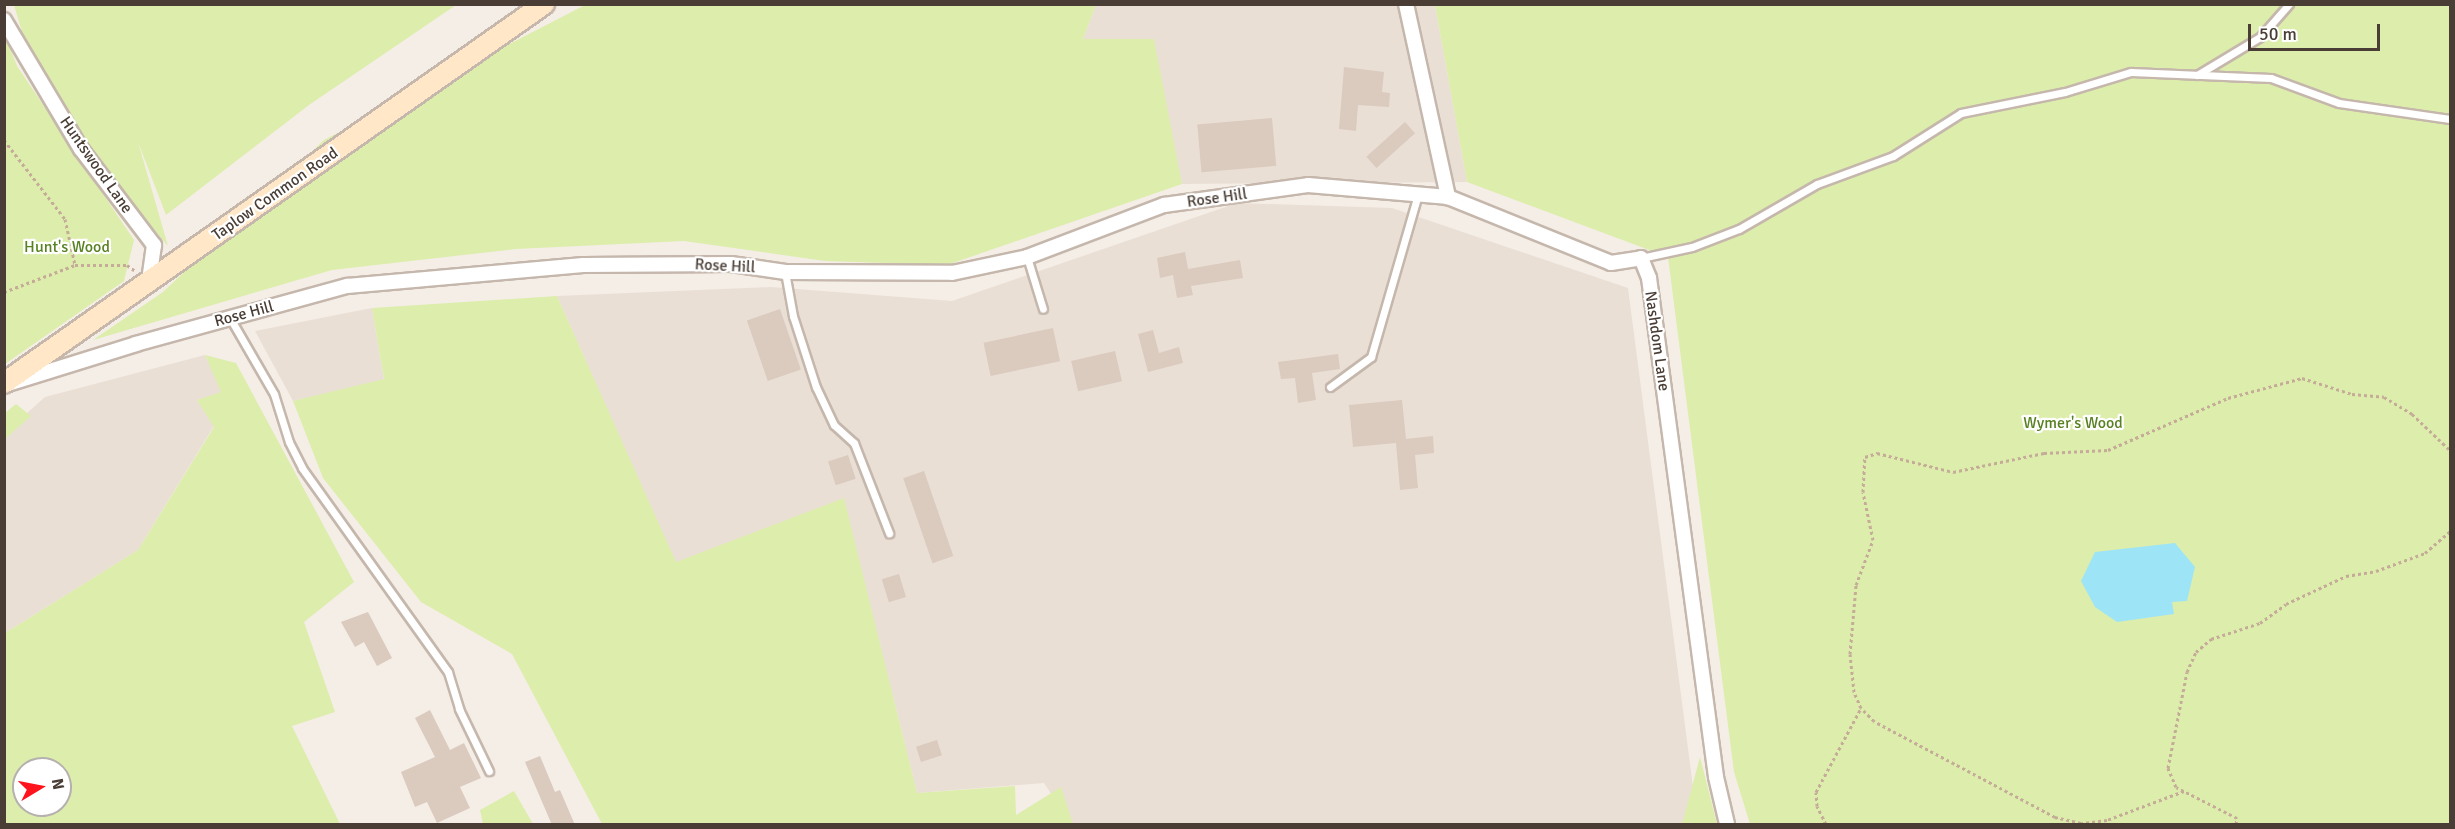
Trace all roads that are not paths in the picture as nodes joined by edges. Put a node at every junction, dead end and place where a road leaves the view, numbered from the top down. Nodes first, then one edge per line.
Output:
1 (544, 4) edge
2 (1406, 4) edge
3 (2289, 4) edge
4 (4, 20) edge
5 (2197, 75) junction
6 (2451, 119) edge
7 (1418, 194) junction
8 (1448, 197) junction
9 (1027, 257) junction
10 (1641, 258) junction
11 (784, 272) junction
12 (149, 281) junction
13 (1043, 309) dead end
14 (230, 318) junction
15 (4, 384) edge
16 (1330, 387) dead end
17 (889, 533) dead end
18 (489, 771) dead end
19 (1727, 825) edge

1 - 12 street, Taplow Common Road
2 - 8 street
3 - 5 lane
4 - 12 street, Huntswood Lane
5 - 6 lane
5 - 10 lane
7 - 8 street, Rose Hill
7 - 9 street, Rose Hill
7 - 16 lane
8 - 10 street
9 - 11 street, Rose Hill
9 - 13 lane
10 - 19 street, Nashdom Lane
11 - 14 street, Rose Hill
11 - 17 lane
12 - 15 street, Taplow Common Road
14 - 15 street, Rose Hill
14 - 18 lane

